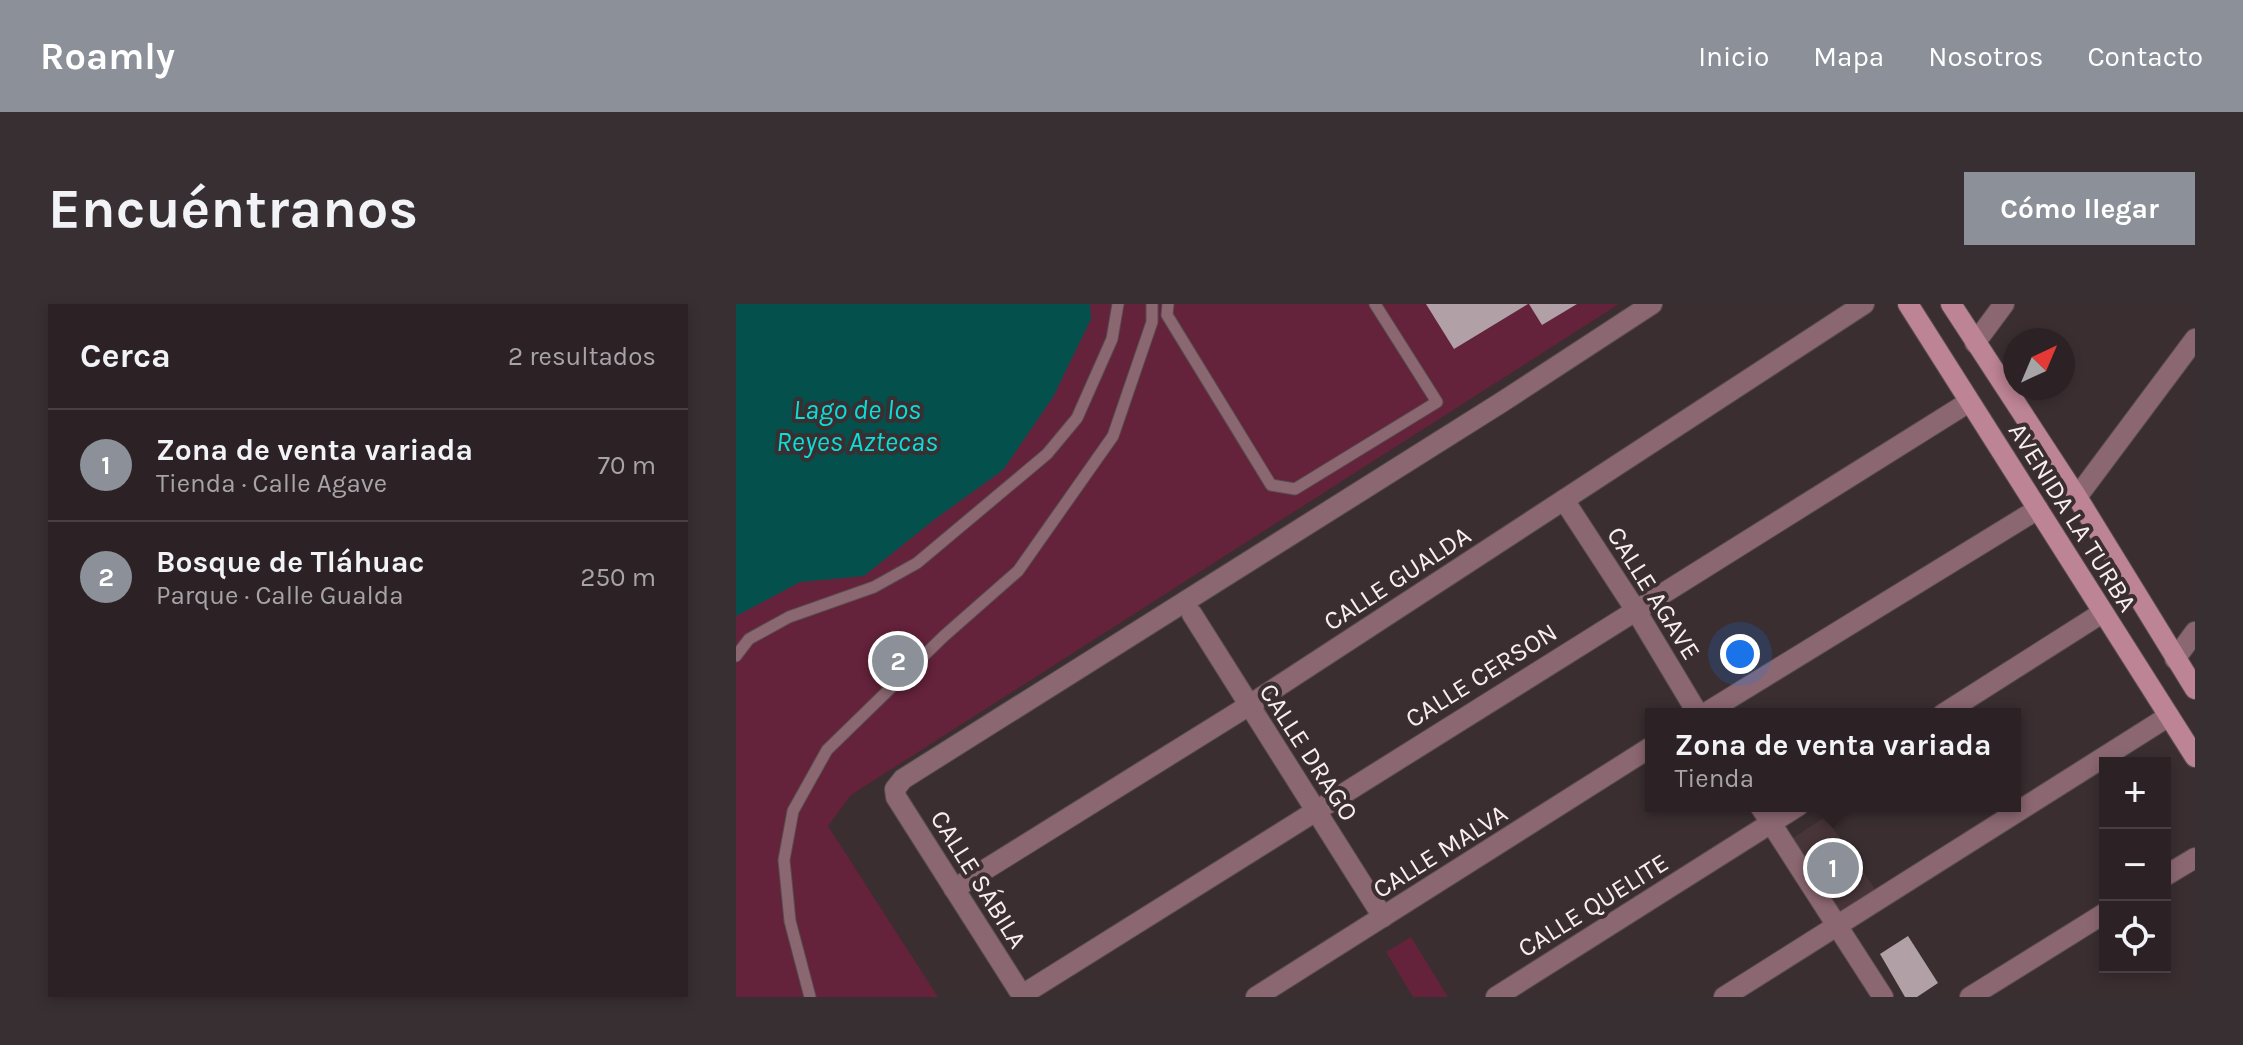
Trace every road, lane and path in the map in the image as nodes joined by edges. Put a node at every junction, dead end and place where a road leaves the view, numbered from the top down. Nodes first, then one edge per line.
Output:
1 (1118, 304) edge
2 (1152, 304) edge
3 (1168, 304) edge
4 (1375, 304) edge
5 (1652, 304) edge
6 (1864, 304) edge
7 (1908, 304) edge
8 (1951, 304) edge
9 (2004, 304) edge
10 (2195, 339) edge
11 (1975, 343) junction
12 (1969, 402) junction
13 (2077, 497) junction
14 (1564, 500) junction
15 (2038, 509) junction
16 (1635, 609) junction
17 (2102, 613) junction
18 (1192, 614) dead end
19 (2195, 632) edge
20 (736, 656) edge
21 (2175, 659) junction
22 (2195, 689) edge
23 (1248, 706) junction
24 (1697, 708) edge
25 (1711, 708) edge
26 (1952, 708) edge
27 (2169, 716) junction
28 (1645, 751) edge
29 (2195, 757) edge
30 (2021, 809) edge
31 (1315, 810) junction
32 (2016, 812) edge
33 (1765, 815) edge
34 (2195, 858) edge
35 (2171, 872) edge
36 (954, 889) junction
37 (1383, 917) junction
38 (2099, 917) edge
39 (1835, 926) junction
40 (1022, 996) edge
41 (810, 997) edge
42 (1256, 997) edge
43 (1496, 997) edge
44 (1724, 997) edge
45 (1883, 997) edge
46 (1970, 997) edge

1 - 20 lane
2 - 41 lane
3 - 4 lane
5 - 36 street, CALLE SÁBILA
6 - 14 street, CALLE GUALDA
7 - 12 main road, AVENIDA LA TURBA
8 - 11 main road, AVENIDA LA TURBA
9 - 11 street
10 - 13 street
11 - 13 main road, AVENIDA LA TURBA
12 - 15 main road, AVENIDA LA TURBA
12 - 16 street, CALLE CERSON
13 - 21 main road, AVENIDA LA TURBA
14 - 16 street, CALLE AGAVE
14 - 23 street, CALLE GUALDA
15 - 17 main road, AVENIDA LA TURBA
15 - 25 street
16 - 24 street, CALLE AGAVE
16 - 31 street, CALLE CERSON
17 - 26 street
17 - 27 main road, AVENIDA LA TURBA
18 - 23 street, CALLE DRAGO
19 - 21 street
21 - 22 main road, AVENIDA LA TURBA
23 - 31 street, CALLE DRAGO
23 - 36 street, CALLE GUALDA
27 - 29 main road, AVENIDA LA TURBA
27 - 30 street
28 - 37 street, CALLE MALVA
31 - 37 street, CALLE DRAGO
31 - 40 street, CALLE CERSON
32 - 39 street
33 - 39 street
33 - 43 street, CALLE QUELITE
34 - 35 street
36 - 40 street, CALLE SÁBILA
37 - 42 street, CALLE MALVA
38 - 46 street
39 - 44 street
39 - 45 street

